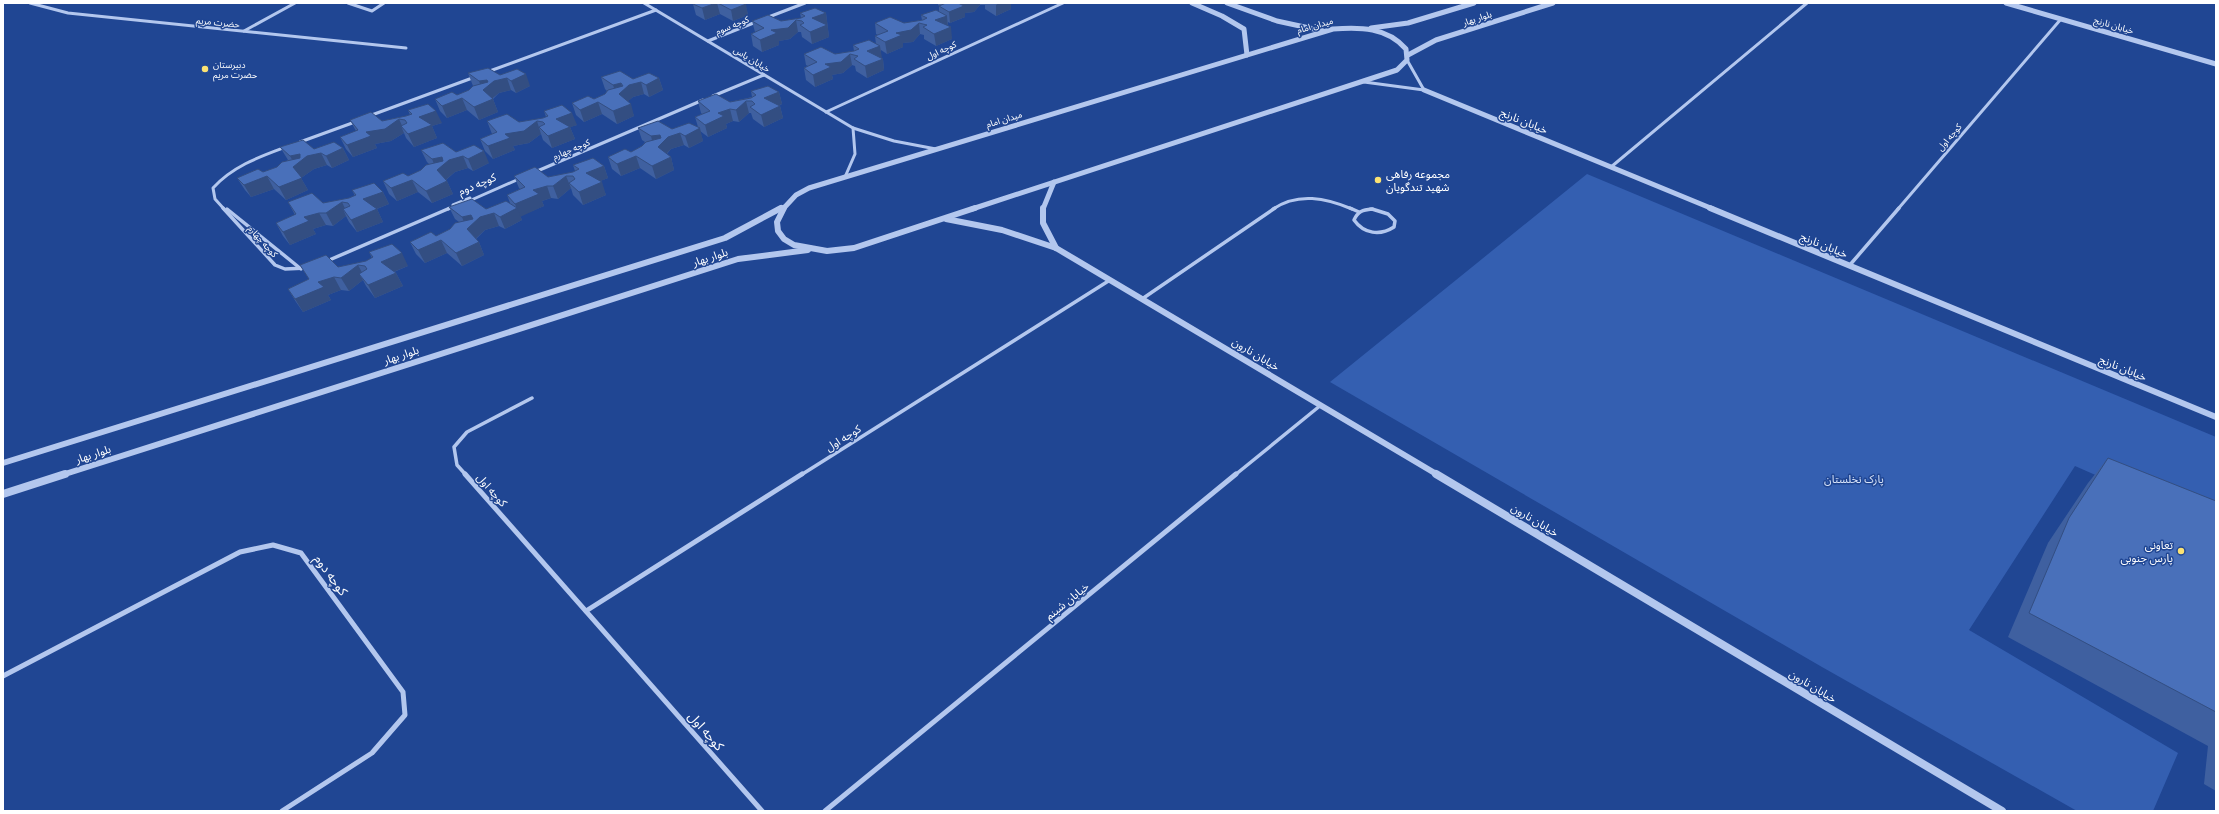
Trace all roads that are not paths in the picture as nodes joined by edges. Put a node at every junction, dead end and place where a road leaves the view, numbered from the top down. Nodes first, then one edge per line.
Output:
1 (30, 3) edge
2 (295, 3) edge
3 (348, 3) edge
4 (384, 3) edge
5 (644, 3) edge
6 (805, 3) edge
7 (1063, 3) edge
8 (1192, 3) edge
9 (1227, 3) edge
10 (1474, 3) edge
11 (1553, 3) edge
12 (1807, 3) edge
13 (2006, 3) edge
14 (656, 10) junction
15 (2061, 19) junction
16 (1367, 29) junction
17 (244, 31) junction
18 (1325, 31) junction
19 (708, 41) junction
20 (406, 48) dead end
21 (1247, 55) junction
22 (1408, 58) junction
23 (2216, 64) edge
24 (764, 75) junction
25 (1361, 81) junction
26 (1424, 90) junction
27 (826, 112) junction
28 (364, 118) edge
29 (356, 121) edge
30 (853, 128) junction
31 (296, 144) edge
32 (289, 146) edge
33 (937, 149) junction
34 (1610, 167) junction
35 (529, 174) edge
36 (522, 177) edge
37 (845, 177) junction
38 (1054, 182) junction
39 (215, 199) junction
40 (782, 208) junction
41 (1359, 212) junction
42 (944, 219) junction
43 (1056, 248) junction
44 (809, 249) junction
45 (324, 261) edge
46 (310, 266) edge
47 (1850, 266) junction
48 (301, 269) junction
49 (1110, 280) junction
50 (1142, 299) junction
51 (532, 398) dead end
52 (1321, 405) junction
53 (2216, 417) edge
54 (3, 463) edge
55 (3, 494) edge
56 (586, 611) junction
57 (3, 676) edge
58 (282, 811) edge
59 (762, 811) edge
60 (825, 811) edge
61 (2002, 811) edge

1 - 17 street, حضرت مریم
2 - 17 street
3 - 4 street
5 - 14 street, خیابان یاس
6 - 19 street, کوچه سوم
7 - 27 street, کوچه اول
8 - 21 street
9 - 18 street
10 - 16 street, بلوار بهار
11 - 22 street, بلوار بهار
12 - 34 street
13 - 15 street, خیابان نارنج
14 - 19 street, خیابان یاس
14 - 28 street
15 - 23 street, خیابان نارنج
15 - 47 street, کوچه اول
16 - 18 street, میدان امام
16 - 22 street, میدان امام
17 - 20 street, حضرت مریم
18 - 21 street, میدان امام
19 - 24 street, خیابان یاس
21 - 33 street, میدان امام
22 - 25 street
22 - 26 street
24 - 27 street, خیابان یاس
24 - 35 street
25 - 26 street
25 - 38 street
26 - 34 street, خیابان نارنج
27 - 30 street, خیابان یاس
29 - 31 street
30 - 33 street, خیابان یاس
30 - 37 street
32 - 39 street
33 - 37 street, میدان امام
34 - 47 street, خیابان نارنج
36 - 45 street, کوچه دوم
37 - 40 street, میدان امام
38 - 42 street
38 - 43 street
39 - 48 street
39 - 48 street, کوچه چهارم
40 - 44 street
40 - 54 street, بلوار بهار
41 - 41 street
41 - 50 street
42 - 43 street, خیابان نارون
42 - 44 street
43 - 49 street, خیابان نارون
44 - 55 street, بلوار بهار
46 - 48 street
47 - 53 street, خیابان نارنج
49 - 50 street, خیابان نارون
49 - 56 street, کوچه اول
50 - 52 street, خیابان نارون
51 - 56 street, کوچه اول
52 - 60 street, خیابان شبنم
52 - 61 street, خیابان نارون
56 - 59 street, کوچه اول
57 - 58 street, کوچه دوم

